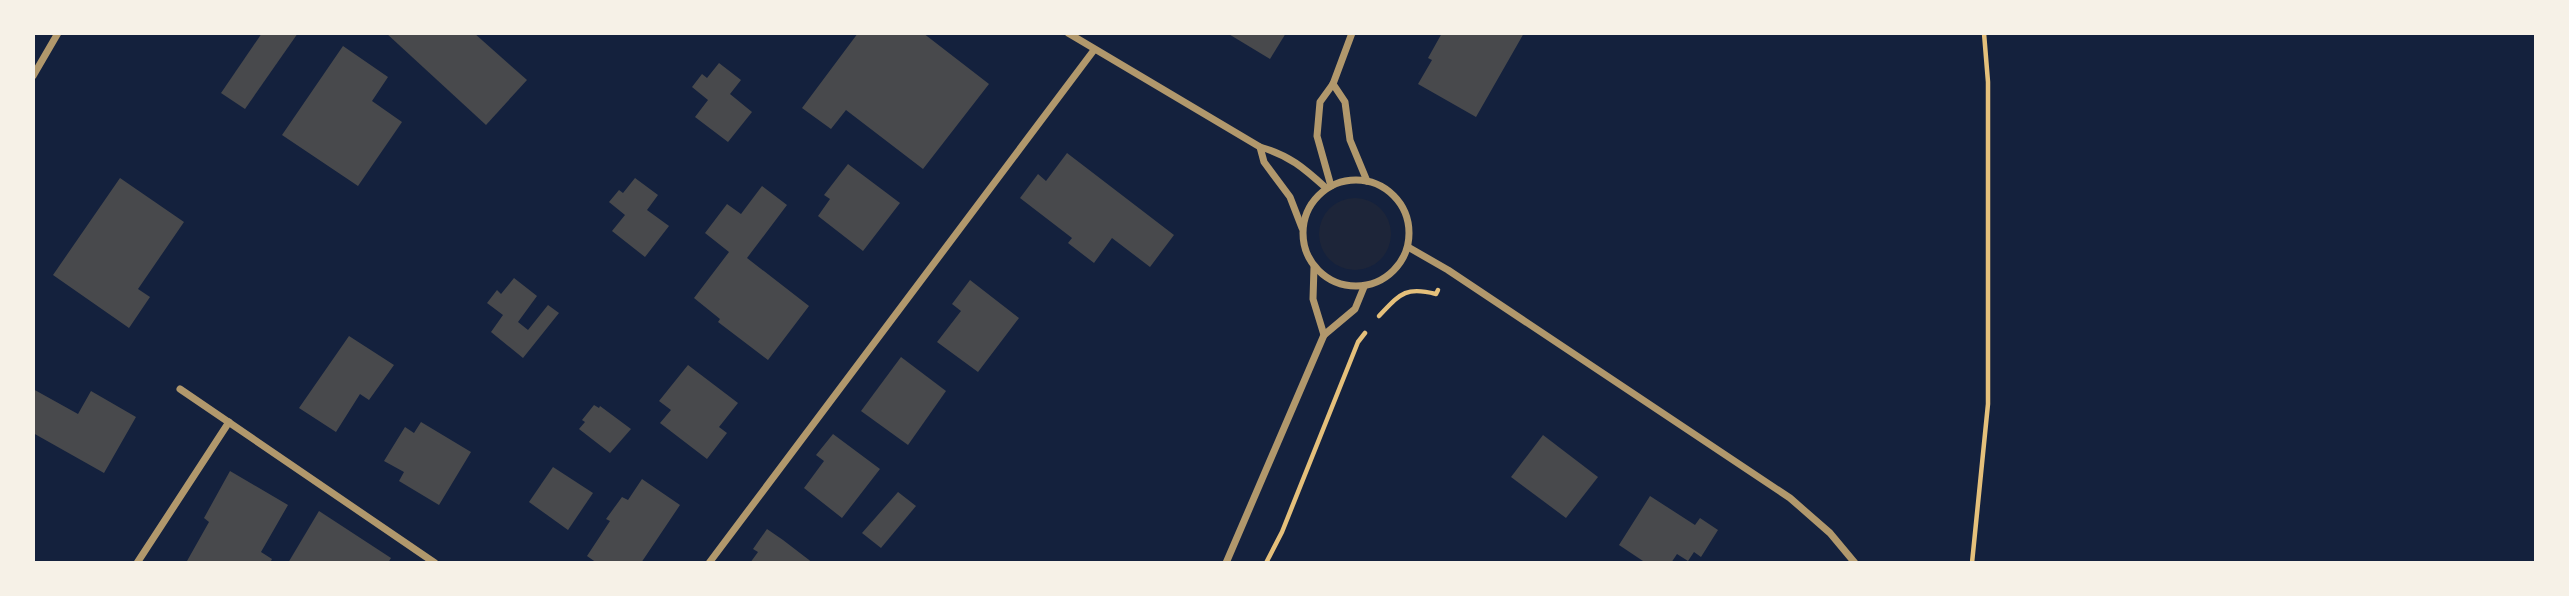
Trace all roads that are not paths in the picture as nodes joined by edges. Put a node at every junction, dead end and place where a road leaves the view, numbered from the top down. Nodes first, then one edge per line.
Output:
1 (58, 33) edge
2 (1068, 33) edge
3 (1352, 33) edge
4 (1094, 50) junction
5 (33, 76) edge
6 (1333, 84) junction
7 (1260, 147) junction
8 (1367, 181) junction
9 (1329, 187) junction
10 (1302, 228) junction
11 (1408, 247) junction
12 (1314, 267) junction
13 (1364, 287) junction
14 (1324, 335) junction
15 (180, 389) dead end
16 (229, 422) junction
17 (1227, 560) edge
18 (137, 563) edge
19 (435, 563) edge
20 (709, 563) edge
21 (1237, 563) edge
22 (1855, 563) edge

1 - 5 street
2 - 4 street
3 - 6 street
4 - 7 street
4 - 20 street
6 - 8 street
6 - 9 street
7 - 9 street
7 - 10 street
8 - 9 street
8 - 11 street
9 - 10 street
10 - 12 street
11 - 13 street
11 - 22 street
12 - 13 street
12 - 14 street
13 - 14 street
14 - 17 street
15 - 16 street
16 - 18 street
16 - 19 street
17 - 21 street

